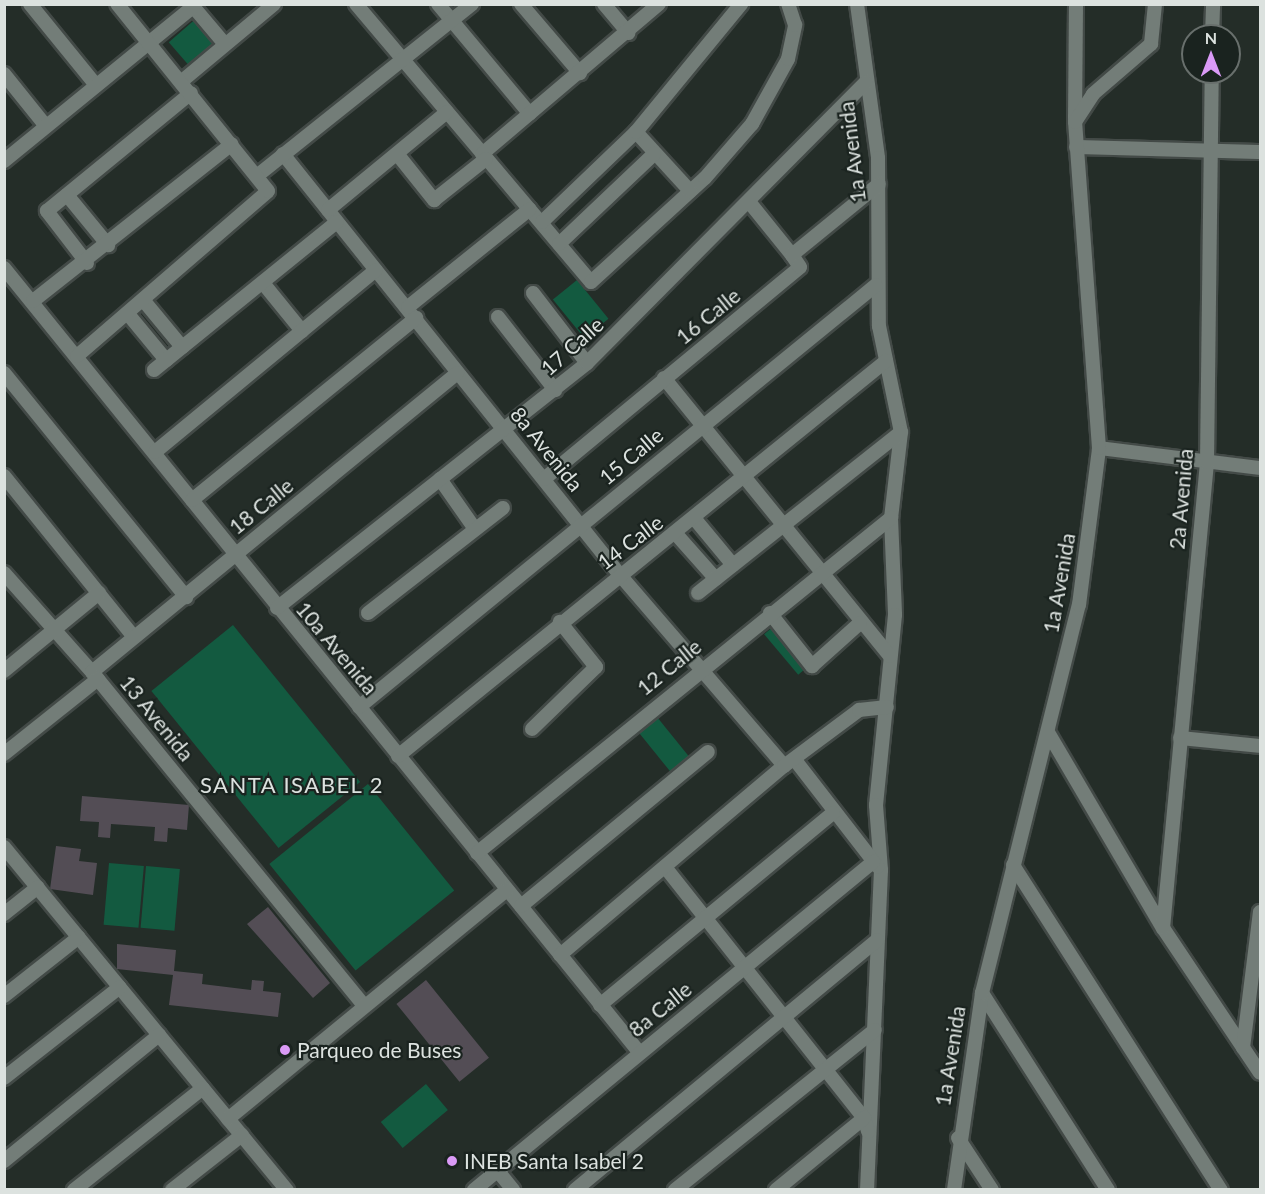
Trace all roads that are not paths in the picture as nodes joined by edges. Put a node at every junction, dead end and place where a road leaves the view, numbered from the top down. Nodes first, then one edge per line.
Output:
1 (30, 4) edge
2 (117, 4) edge
3 (356, 4) edge
4 (438, 4) edge
5 (472, 4) edge
6 (521, 4) edge
7 (604, 4) edge
8 (659, 4) edge
9 (741, 4) edge
10 (788, 4) edge
11 (857, 4) edge
12 (1076, 4) edge
13 (1155, 4) edge
14 (1212, 4) edge
15 (274, 5) edge
16 (192, 6) edge
17 (451, 22) junction
18 (1212, 24) edge
19 (628, 33) junction
20 (148, 44) junction
21 (224, 44) junction
22 (402, 60) junction
23 (580, 73) junction
24 (4, 74) edge
25 (182, 81) junction
26 (865, 83) junction
27 (95, 84) junction
28 (1212, 84) edge
29 (191, 93) junction
30 (447, 112) junction
31 (530, 114) junction
32 (1075, 122) junction
33 (45, 125) junction
34 (636, 132) junction
35 (232, 144) junction
36 (1076, 147) junction
37 (1212, 150) junction
38 (1260, 152) edge
39 (283, 154) junction
40 (654, 154) junction
41 (398, 155) junction
42 (484, 157) junction
43 (4, 161) edge
44 (258, 175) junction
45 (879, 184) junction
46 (690, 191) junction
47 (67, 195) junction
48 (750, 202) junction
49 (530, 209) junction
50 (328, 210) junction
51 (337, 222) junction
52 (542, 222) junction
53 (559, 244) junction
54 (108, 245) junction
55 (792, 255) junction
56 (87, 262) junction
57 (4, 267) edge
58 (376, 270) junction
59 (263, 283) junction
60 (876, 285) junction
61 (532, 293) dead end
62 (33, 301) junction
63 (144, 301) junction
64 (412, 313) junction
65 (128, 314) junction
66 (498, 317) dead end
67 (302, 331) junction
68 (182, 347) junction
69 (77, 356) junction
70 (166, 360) junction
71 (886, 361) junction
72 (587, 363) junction
73 (154, 370) dead end
74 (4, 373) edge
75 (457, 373) junction
76 (664, 378) junction
77 (555, 390) junction
78 (699, 426) junction
79 (505, 430) junction
80 (901, 432) junction
81 (1099, 448) junction
82 (155, 452) junction
83 (1206, 462) junction
84 (1260, 468) edge
85 (4, 476) edge
86 (440, 479) junction
87 (544, 479) junction
88 (743, 479) junction
89 (192, 500) junction
90 (503, 508) dead end
91 (694, 518) junction
92 (891, 519) junction
93 (581, 525) junction
94 (781, 526) junction
95 (475, 529) junction
96 (676, 534) junction
97 (236, 554) junction
98 (733, 566) junction
99 (4, 573) edge
100 (819, 573) junction
101 (620, 575) junction
102 (716, 579) junction
103 (10, 590) edge
104 (99, 593) junction
105 (698, 593) dead end
106 (186, 597) junction
107 (277, 608) junction
108 (368, 613) dead end
109 (770, 613) junction
110 (560, 622) junction
111 (860, 623) junction
112 (53, 630) junction
113 (134, 637) junction
114 (890, 656) junction
115 (702, 666) junction
116 (4, 671) edge
117 (95, 675) junction
118 (359, 707) junction
119 (887, 707) junction
120 (532, 729) dead end
121 (1048, 734) junction
122 (1180, 738) junction
123 (1260, 746) edge
124 (708, 752) dead end
125 (4, 754) edge
126 (398, 756) junction
127 (789, 763) junction
128 (833, 813) junction
129 (4, 847) edge
130 (477, 853) junction
131 (1013, 865) junction
132 (877, 866) junction
133 (665, 867) junction
134 (38, 887) junction
135 (507, 890) junction
136 (520, 906) junction
137 (1260, 912) edge
138 (4, 914) edge
139 (707, 921) junction
140 (1163, 928) junction
141 (79, 937) junction
142 (877, 940) junction
143 (560, 955) junction
144 (744, 968) junction
145 (120, 987) junction
146 (982, 993) junction
147 (4, 996) edge
148 (363, 1004) junction
149 (600, 1005) junction
150 (784, 1017) junction
151 (876, 1030) junction
152 (159, 1035) junction
153 (1243, 1048) junction
154 (640, 1053) junction
155 (825, 1069) junction
156 (1260, 1073) edge
157 (4, 1078) edge
158 (203, 1088) junction
159 (864, 1118) junction
160 (228, 1119) junction
161 (242, 1135) junction
162 (869, 1135) junction
163 (958, 1138) junction
164 (4, 1161) edge
165 (497, 1170) junction
166 (281, 1187) edge
167 (74, 1190) edge
168 (172, 1190) edge
169 (474, 1190) edge
170 (513, 1190) edge
171 (575, 1190) edge
172 (675, 1190) edge
173 (776, 1190) edge
174 (867, 1190) edge
175 (954, 1190) edge
176 (992, 1190) edge
177 (1108, 1190) edge
178 (1221, 1190) edge

1 - 27 street
2 - 20 street
3 - 22 street
4 - 17 street
5 - 17 street
6 - 23 street
7 - 19 street
8 - 19 street
9 - 34 street
10 - 46 street
11 - 26 street, 1a Avenida
12 - 32 street, 1a Avenida
13 - 32 street
14 - 18 street
15 - 21 street
16 - 20 street
16 - 21 street
17 - 22 street
17 - 31 street
19 - 23 street
20 - 25 street
20 - 27 street
21 - 25 street
22 - 30 street
22 - 39 street
23 - 31 street
24 - 33 street
25 - 29 street
26 - 45 street, 1a Avenida
26 - 48 street, 17 Calle
27 - 33 street
28 - 37 street, 2a Avenida
29 - 35 street
29 - 47 street
30 - 41 street
30 - 42 street
31 - 42 street
32 - 36 street, 1a Avenida
33 - 43 street
34 - 40 street
34 - 52 street
35 - 44 street
35 - 54 street
36 - 37 street
36 - 81 street, 1a Avenida
37 - 38 street
37 - 83 street, 2a Avenida
39 - 44 street
39 - 50 street, 8a Avenida
40 - 46 street
40 - 53 street
41 - 42 street
41 - 50 street
42 - 49 street
44 - 63 street
45 - 55 street
45 - 60 street, 1a Avenida
46 - 53 street
47 - 54 street
47 - 56 street
48 - 55 street
48 - 72 street, 17 Calle
49 - 52 street
49 - 64 street
50 - 51 street, 8a Avenida
51 - 58 street, 8a Avenida
51 - 59 street
52 - 53 street
54 - 56 street
55 - 76 street, 16 Calle
56 - 62 street
57 - 62 street, 10a Avenida
58 - 64 street, 8a Avenida
58 - 67 street
59 - 67 street
59 - 68 street
60 - 71 street, 1a Avenida
60 - 78 street, 15 Calle
61 - 72 street
62 - 69 street, 10a Avenida
63 - 65 street
63 - 68 street
64 - 75 street, 8a Avenida
64 - 89 street
65 - 69 street
65 - 70 street
66 - 77 street
67 - 82 street
68 - 70 street
69 - 82 street, 10a Avenida
70 - 73 street
71 - 80 street, 1a Avenida
71 - 88 street, 14 Calle
72 - 77 street, 17 Calle
74 - 106 street
75 - 79 street, 8a Avenida
75 - 97 street, 18 Calle
76 - 78 street
76 - 87 street, 16 Calle
77 - 79 street, 17 Calle
78 - 88 street
78 - 93 street, 15 Calle
79 - 86 street, 17 Calle
79 - 87 street, 8a Avenida
80 - 92 street, 1a Avenida
80 - 94 street
81 - 83 street
81 - 121 street, 1a Avenida
82 - 89 street, 10a Avenida
83 - 84 street
83 - 122 street, 2a Avenida
85 - 104 street
86 - 95 street
86 - 107 street, 17 Calle
87 - 93 street, 8a Avenida
88 - 91 street, 14 Calle
88 - 94 street
89 - 97 street, 10a Avenida
90 - 95 street
91 - 96 street, 14 Calle
91 - 98 street
92 - 100 street, 12 Calle
92 - 114 street, 1a Avenida
93 - 101 street, 8a Avenida
93 - 118 street, 15 Calle
94 - 98 street
94 - 100 street
95 - 108 street
96 - 101 street, 14 Calle
96 - 102 street
97 - 106 street, 18 Calle
97 - 107 street, 10a Avenida
98 - 102 street
99 - 103 street, 13 Avenida
100 - 109 street, 12 Calle
100 - 111 street
101 - 110 street, 14 Calle
101 - 115 street, 8a Avenida
102 - 105 street
103 - 112 street, 13 Avenida
104 - 112 street
104 - 113 street
106 - 113 street, 18 Calle
107 - 118 street, 10a Avenida
109 - 111 street
109 - 115 street, 12 Calle
110 - 120 street
110 - 126 street, 14 Calle
111 - 114 street
112 - 116 street
112 - 117 street, 13 Avenida
113 - 117 street, 18 Calle
114 - 119 street, 1a Avenida
115 - 127 street, 8a Avenida
115 - 130 street, 12 Calle
117 - 125 street, 18 Calle
117 - 148 street, 13 Avenida
118 - 126 street, 10a Avenida
119 - 127 street
119 - 132 street, 1a Avenida
121 - 131 street, 1a Avenida
121 - 140 street
122 - 123 street
122 - 140 street, 2a Avenida
124 - 136 street
126 - 130 street, 10a Avenida
127 - 128 street, 8a Avenida
127 - 133 street
128 - 132 street, 8a Avenida
128 - 139 street
129 - 134 street
130 - 135 street, 10a Avenida
131 - 146 street, 1a Avenida
131 - 178 street
132 - 142 street, 1a Avenida
132 - 144 street, 8a Calle
133 - 139 street
133 - 143 street
134 - 138 street
134 - 141 street
135 - 136 street, 10a Avenida
135 - 148 street
136 - 143 street, 10a Avenida
137 - 153 street
139 - 144 street
139 - 149 street
140 - 153 street
141 - 145 street
141 - 147 street
142 - 150 street
142 - 151 street, 1a Avenida
143 - 149 street, 10a Avenida
144 - 150 street
144 - 154 street, 8a Calle
145 - 152 street
145 - 157 street
146 - 163 street, 1a Avenida
146 - 177 street
148 - 160 street
149 - 154 street, 10a Avenida
150 - 155 street
150 - 171 street
151 - 155 street
151 - 162 street, 1a Avenida
152 - 158 street
152 - 164 street
153 - 156 street
154 - 165 street, 8a Calle
155 - 159 street
155 - 172 street
158 - 160 street
158 - 167 street
159 - 162 street
159 - 173 street
160 - 161 street
161 - 166 street
161 - 168 street
162 - 174 street, 1a Avenida
163 - 175 street, 1a Avenida
163 - 176 street
165 - 169 street, 8a Calle
165 - 170 street

